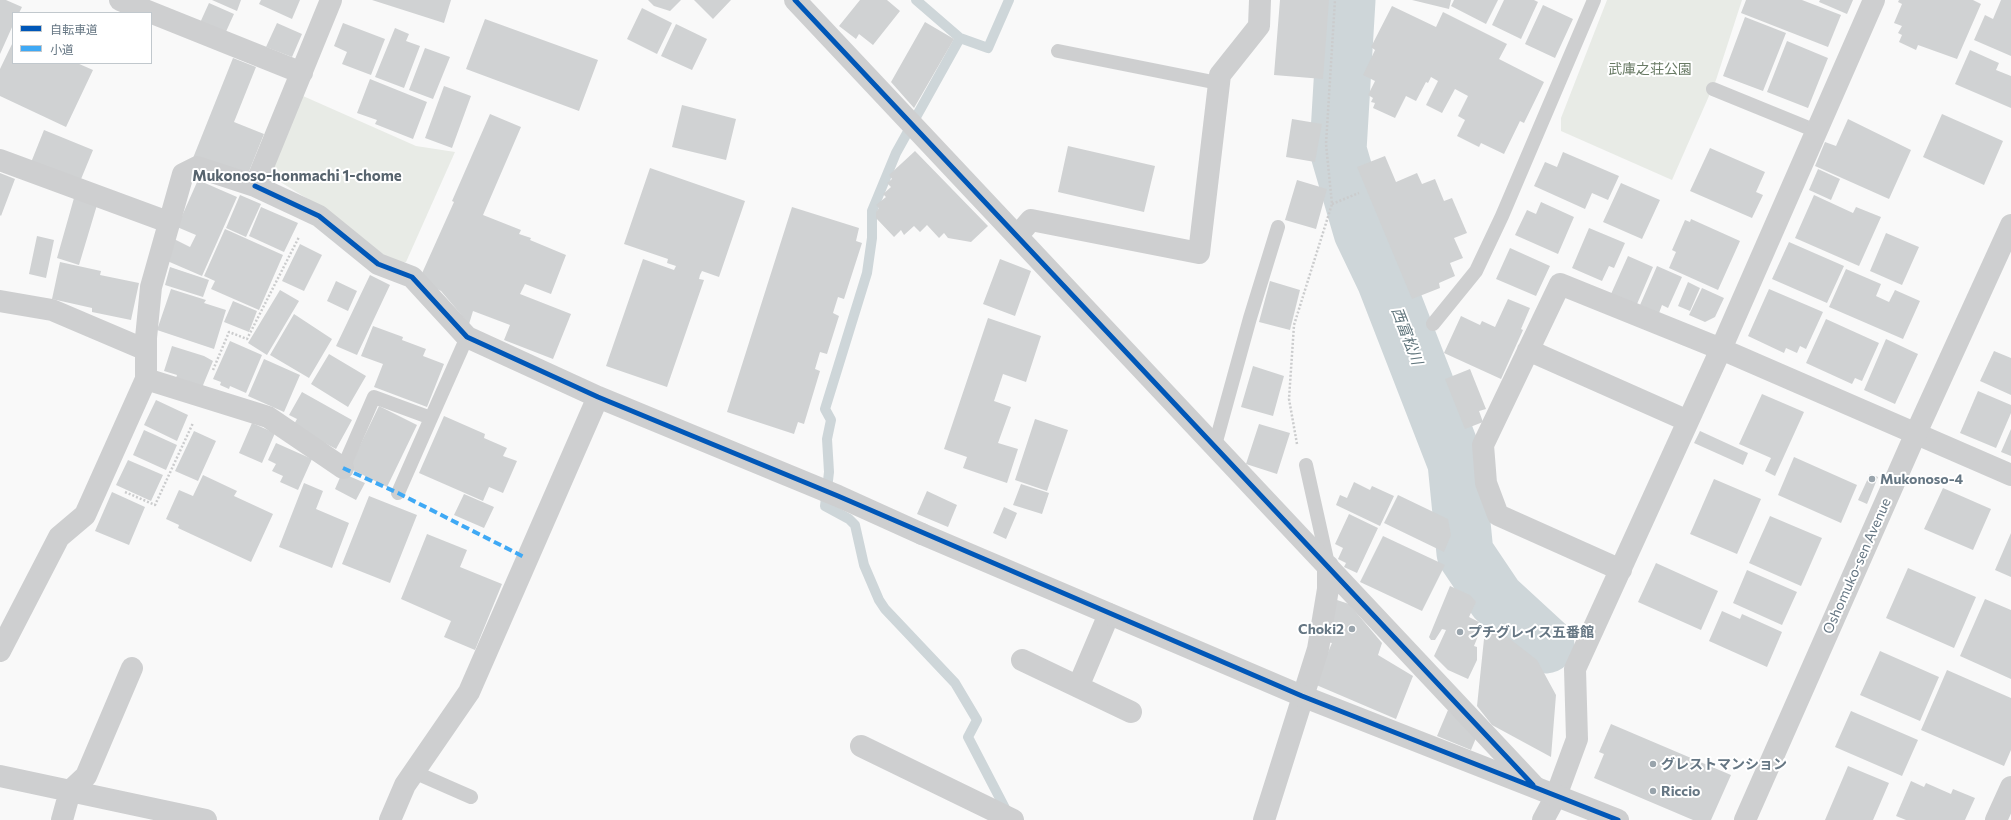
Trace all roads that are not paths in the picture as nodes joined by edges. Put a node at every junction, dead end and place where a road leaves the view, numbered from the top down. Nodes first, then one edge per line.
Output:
1 (120, 0) edge
2 (331, 0) edge
3 (795, 0) edge
4 (1260, 0) edge
5 (1874, 0) edge
6 (1590, 1) edge
7 (150, 12) edge
8 (152, 13) edge
9 (1058, 51) dead end
10 (302, 73) junction
11 (1218, 83) junction
12 (1713, 89) dead end
13 (1816, 131) junction
14 (0, 160) edge
15 (255, 186) junction
16 (168, 222) junction
17 (2011, 224) edge
18 (1278, 227) dead end
19 (1018, 235) junction
20 (0, 301) edge
21 (1433, 324) dead end
22 (467, 337) junction
23 (1721, 349) junction
24 (146, 350) junction
25 (1528, 350) junction
26 (146, 379) junction
27 (598, 397) junction
28 (431, 418) junction
29 (1688, 421) junction
30 (1916, 433) junction
31 (1215, 445) junction
32 (1306, 465) road end
33 (343, 468) joint
34 (2011, 474) edge
35 (398, 493) dead end
36 (1328, 566) junction
37 (1620, 570) junction
38 (1108, 614) junction
39 (0, 651) edge
40 (1022, 660) dead end
41 (132, 668) dead end
42 (1078, 687) junction
43 (1302, 696) junction
44 (1131, 712) dead end
45 (861, 746) dead end
46 (414, 772) junction
47 (0, 776) edge
48 (1536, 787) junction
49 (2011, 787) edge
50 (70, 791) junction
51 (1556, 796) junction
52 (471, 797) dead end
53 (1007, 817) edge
54 (62, 820) edge
55 (206, 820) edge
56 (390, 820) edge
57 (1264, 820) edge
58 (1543, 820) edge
59 (1618, 820) edge
60 (1745, 820) edge
61 (1996, 820) edge

1 - 7 street
2 - 10 street
3 - 19 street
4 - 11 street
5 - 13 street
6 - 21 lane
8 - 10 street
9 - 11 lane
10 - 15 street
11 - 19 street
12 - 13 lane
13 - 23 street
14 - 16 street
15 - 16 street
15 - 22 street
16 - 24 street
17 - 30 street, Oshomuko-sen Avenue
18 - 31 lane
19 - 31 street
20 - 24 street
22 - 27 street
22 - 28 lane
23 - 25 street
23 - 29 street
23 - 30 street
24 - 26 street
25 - 29 street
25 - 37 street
26 - 33 street
26 - 39 street
27 - 38 street
27 - 46 street
28 - 33 lane
28 - 35 lane
29 - 37 street
30 - 34 street
30 - 60 street, Oshomuko-sen Avenue
31 - 36 street
32 - 36 lane
36 - 43 street
36 - 48 street
37 - 51 street
38 - 42 street
38 - 43 street
40 - 42 street
41 - 50 street
42 - 44 street
43 - 48 street
43 - 57 street
45 - 53 street
46 - 52 lane
46 - 56 street
47 - 50 street
48 - 51 street
49 - 61 street
50 - 54 street
50 - 55 street
51 - 58 street
51 - 59 street

